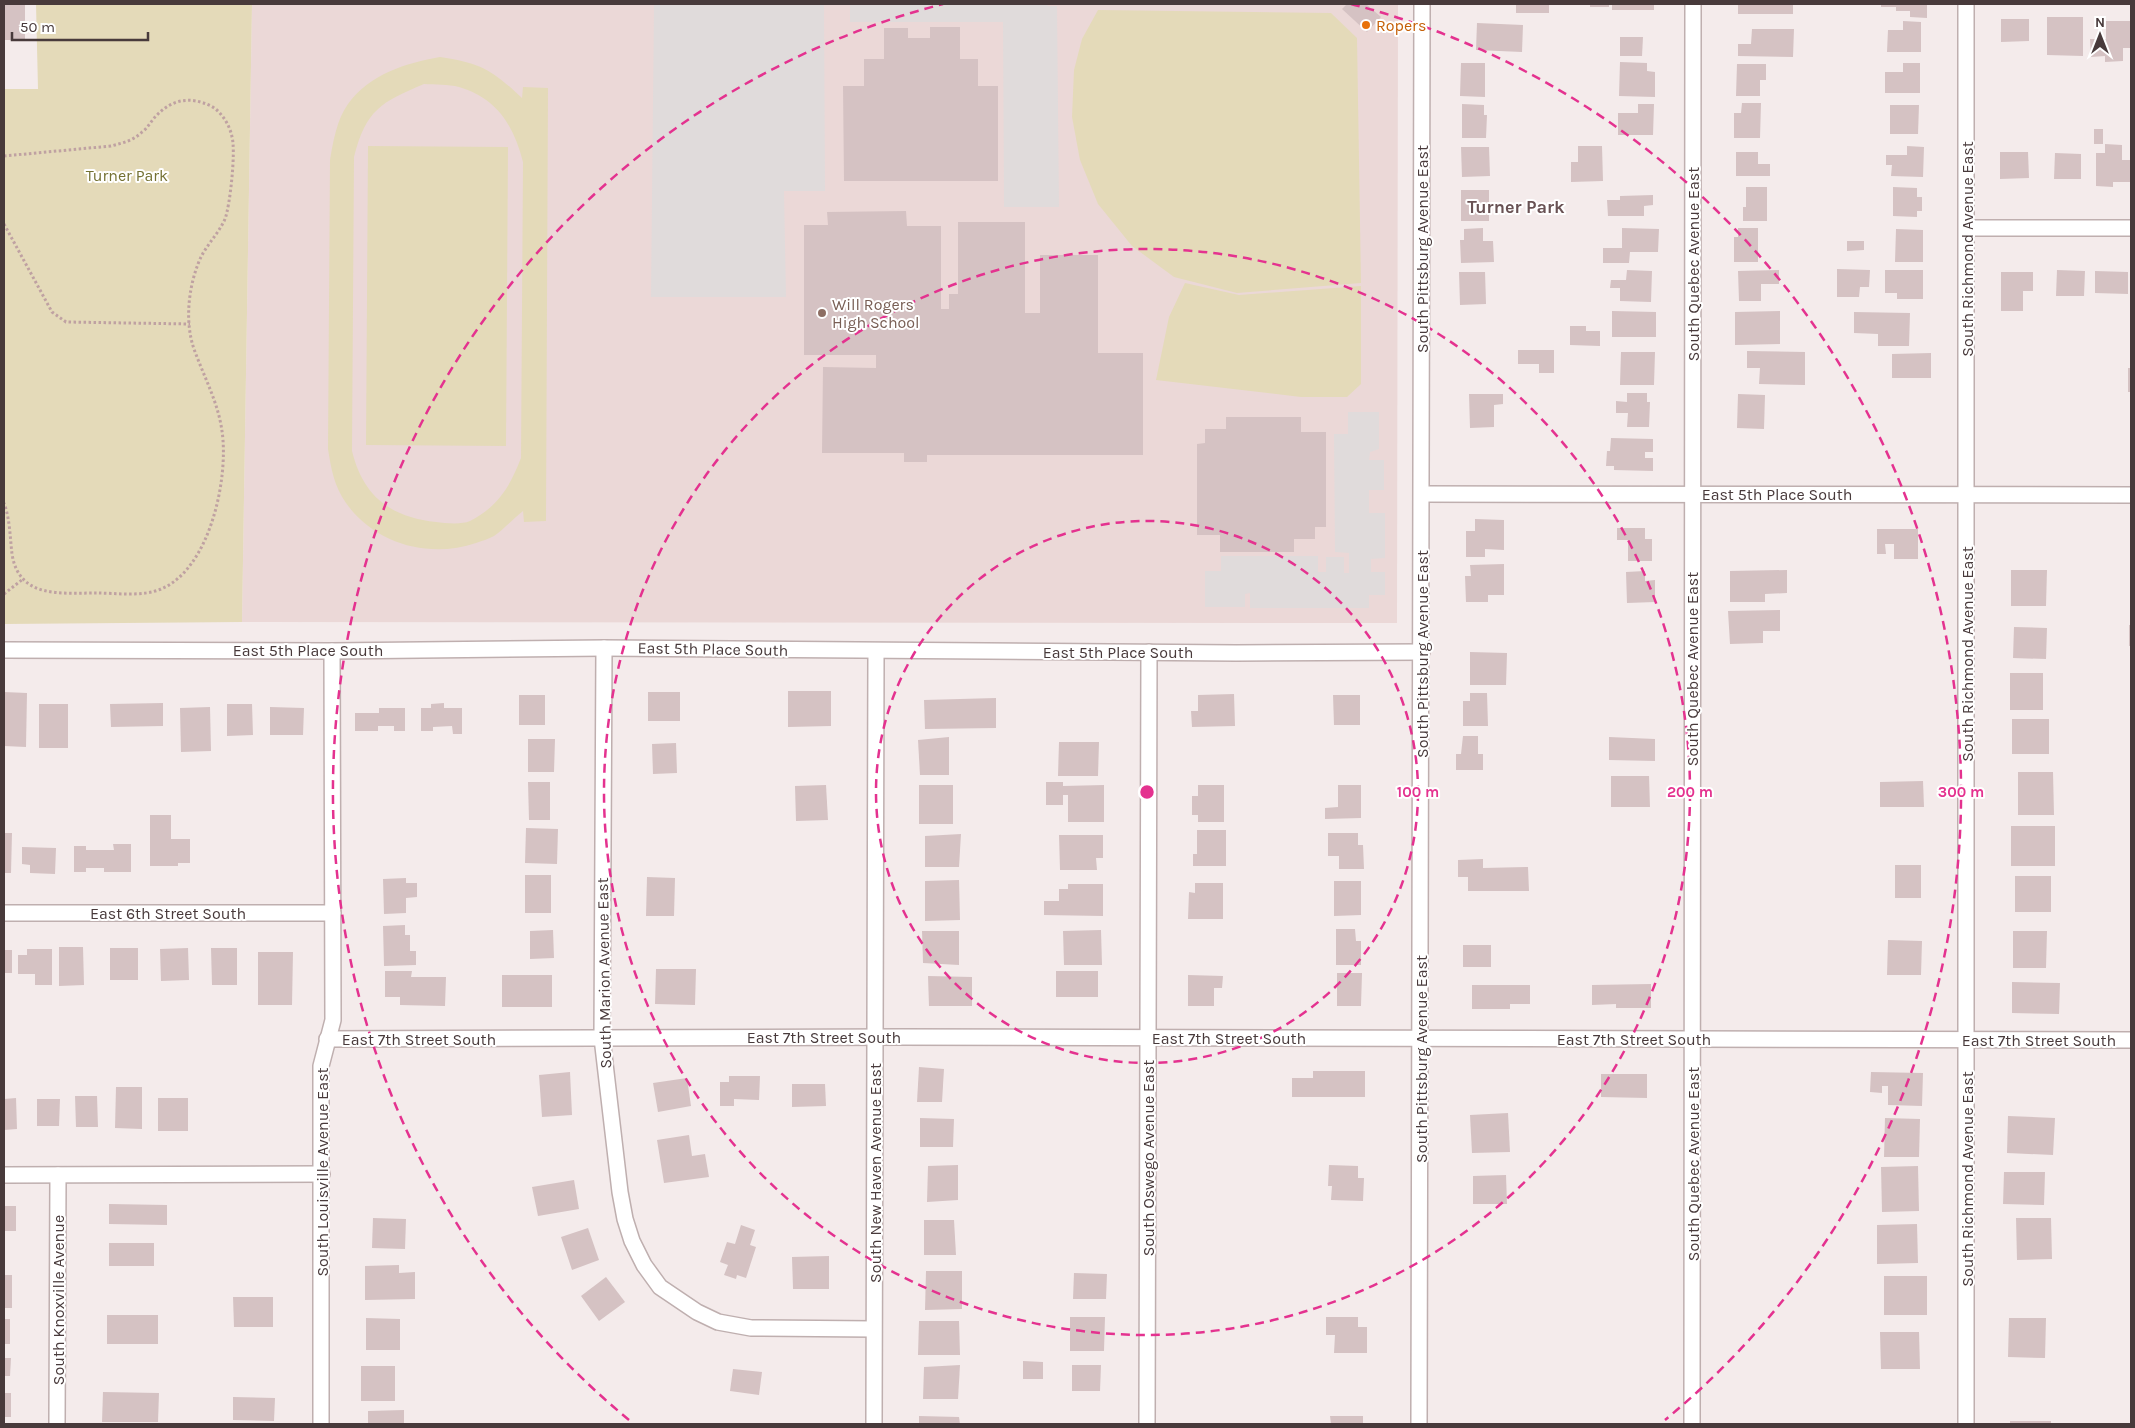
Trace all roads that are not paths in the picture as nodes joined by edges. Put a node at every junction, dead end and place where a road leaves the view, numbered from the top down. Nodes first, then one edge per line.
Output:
1 (1422, 4) edge
2 (1694, 4) edge
3 (1966, 4) edge
4 (1967, 228) junction
5 (2131, 228) edge
6 (1422, 494) junction
7 (1692, 494) junction
8 (1966, 495) junction
9 (2131, 495) edge
10 (604, 648) junction
11 (4, 650) edge
12 (332, 651) junction
13 (876, 652) junction
14 (1149, 652) junction
15 (1422, 652) junction
16 (4, 913) edge
17 (333, 913) junction
18 (876, 1037) junction
19 (602, 1038) junction
20 (1421, 1038) junction
21 (327, 1039) junction
22 (1149, 1039) junction
23 (1693, 1040) junction
24 (1967, 1040) junction
25 (2131, 1040) edge
26 (322, 1174) junction
27 (4, 1175) edge
28 (58, 1175) junction
29 (873, 1329) junction
30 (57, 1424) edge
31 (321, 1424) edge
32 (874, 1424) edge
33 (1147, 1424) edge
34 (1419, 1424) edge
35 (1692, 1424) edge
36 (1966, 1424) edge

1 - 6 street, South Pittsburg Avenue East
2 - 7 street, South Quebec Avenue East
3 - 4 street, South Richmond Avenue East
4 - 5 street
4 - 8 street, South Richmond Avenue East
6 - 7 street, East 5th Place South
6 - 15 street, South Pittsburg Avenue East
7 - 8 street, East 5th Place South
7 - 23 street, South Quebec Avenue East
8 - 9 street, East 5th Place South
8 - 24 street, South Richmond Avenue East
10 - 12 street, East 5th Place South
10 - 13 street, East 5th Place South
10 - 19 street, South Marion Avenue East
11 - 12 street, East 5th Place South
12 - 17 street, South Louisville Avenue East
13 - 14 street, East 5th Place South
13 - 18 street, South New Haven Avenue East
14 - 15 street, East 5th Place South
14 - 22 street, South Oswego Avenue East
15 - 20 street, South Pittsburg Avenue East
16 - 17 street, East 6th Street South
17 - 21 street, South Louisville Avenue East
18 - 19 street, East 7th Street South
18 - 22 street, East 7th Street South
18 - 29 street, South New Haven Avenue East
19 - 21 street, East 7th Street South
19 - 29 street, South Marion Avenue East
20 - 22 street, East 7th Street South
20 - 23 street, East 7th Street South
20 - 34 street, South Pittsburg Avenue East
21 - 26 street, South Louisville Avenue East
22 - 33 street, South Oswego Avenue East
23 - 24 street, East 7th Street South
23 - 35 street, South Quebec Avenue East
24 - 25 street, East 7th Street South
24 - 36 street, South Richmond Avenue East
26 - 28 street
26 - 31 street, South Louisville Avenue East
27 - 28 street
28 - 30 street, South Knoxville Avenue
29 - 32 street, South New Haven Avenue East

